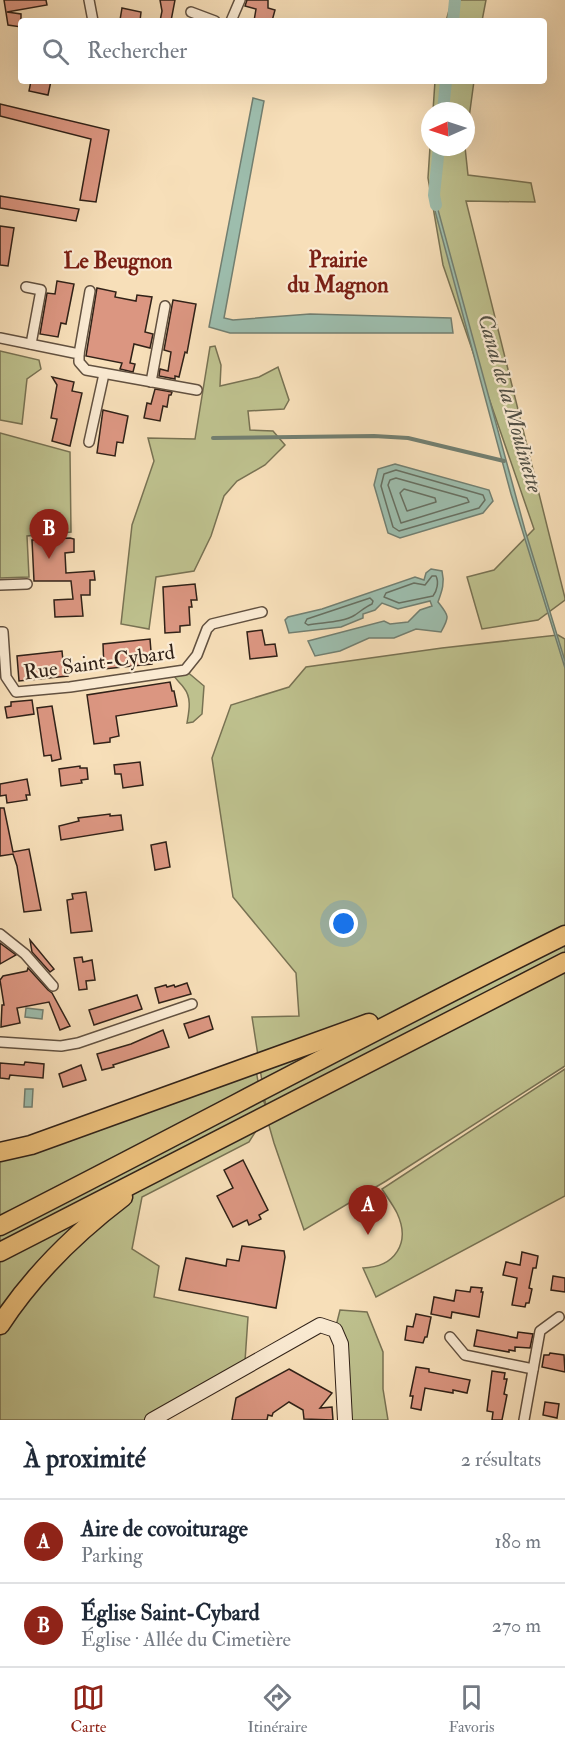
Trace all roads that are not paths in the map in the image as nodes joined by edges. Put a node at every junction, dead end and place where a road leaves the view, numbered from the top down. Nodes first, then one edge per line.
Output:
1 (89, 0) edge
2 (240, 0) edge
3 (191, 12) dead end
4 (92, 18) edge
5 (207, 18) edge
6 (232, 18) edge
7 (26, 287) dead end
8 (90, 291) dead end
9 (165, 306) dead end
10 (0, 338) edge
11 (31, 344) junction
12 (79, 354) junction
13 (104, 374) junction
14 (151, 382) junction
15 (197, 390) dead end
16 (89, 442) dead end
17 (27, 584) dead end
18 (0, 585) edge
19 (262, 612) dead end
20 (0, 632) edge
21 (0, 934) edge
22 (565, 935) edge
23 (565, 962) edge
24 (53, 986) dead end
25 (439, 997) junction
26 (192, 1004) dead end
27 (0, 1042) edge
28 (0, 1152) edge
29 (176, 1160) junction
30 (0, 1226) edge
31 (0, 1252) edge
32 (559, 1317) dead end
33 (0, 1324) edge
34 (450, 1337) dead end
35 (533, 1369) junction
36 (152, 1420) edge
37 (345, 1420) edge
38 (524, 1420) edge

1 - 4 street
2 - 6 street
3 - 5 street
7 - 11 street
8 - 12 street
9 - 14 street
10 - 11 street
11 - 12 street
12 - 13 street
13 - 14 street
13 - 16 street
14 - 15 street
17 - 18 street
19 - 20 street, Rue Saint-Cybard
21 - 24 street
22 - 25 highway
23 - 29 highway
25 - 28 highway
25 - 30 highway
26 - 27 street
29 - 31 highway
29 - 33 highway
32 - 35 street
34 - 35 street
35 - 38 street
36 - 37 street

